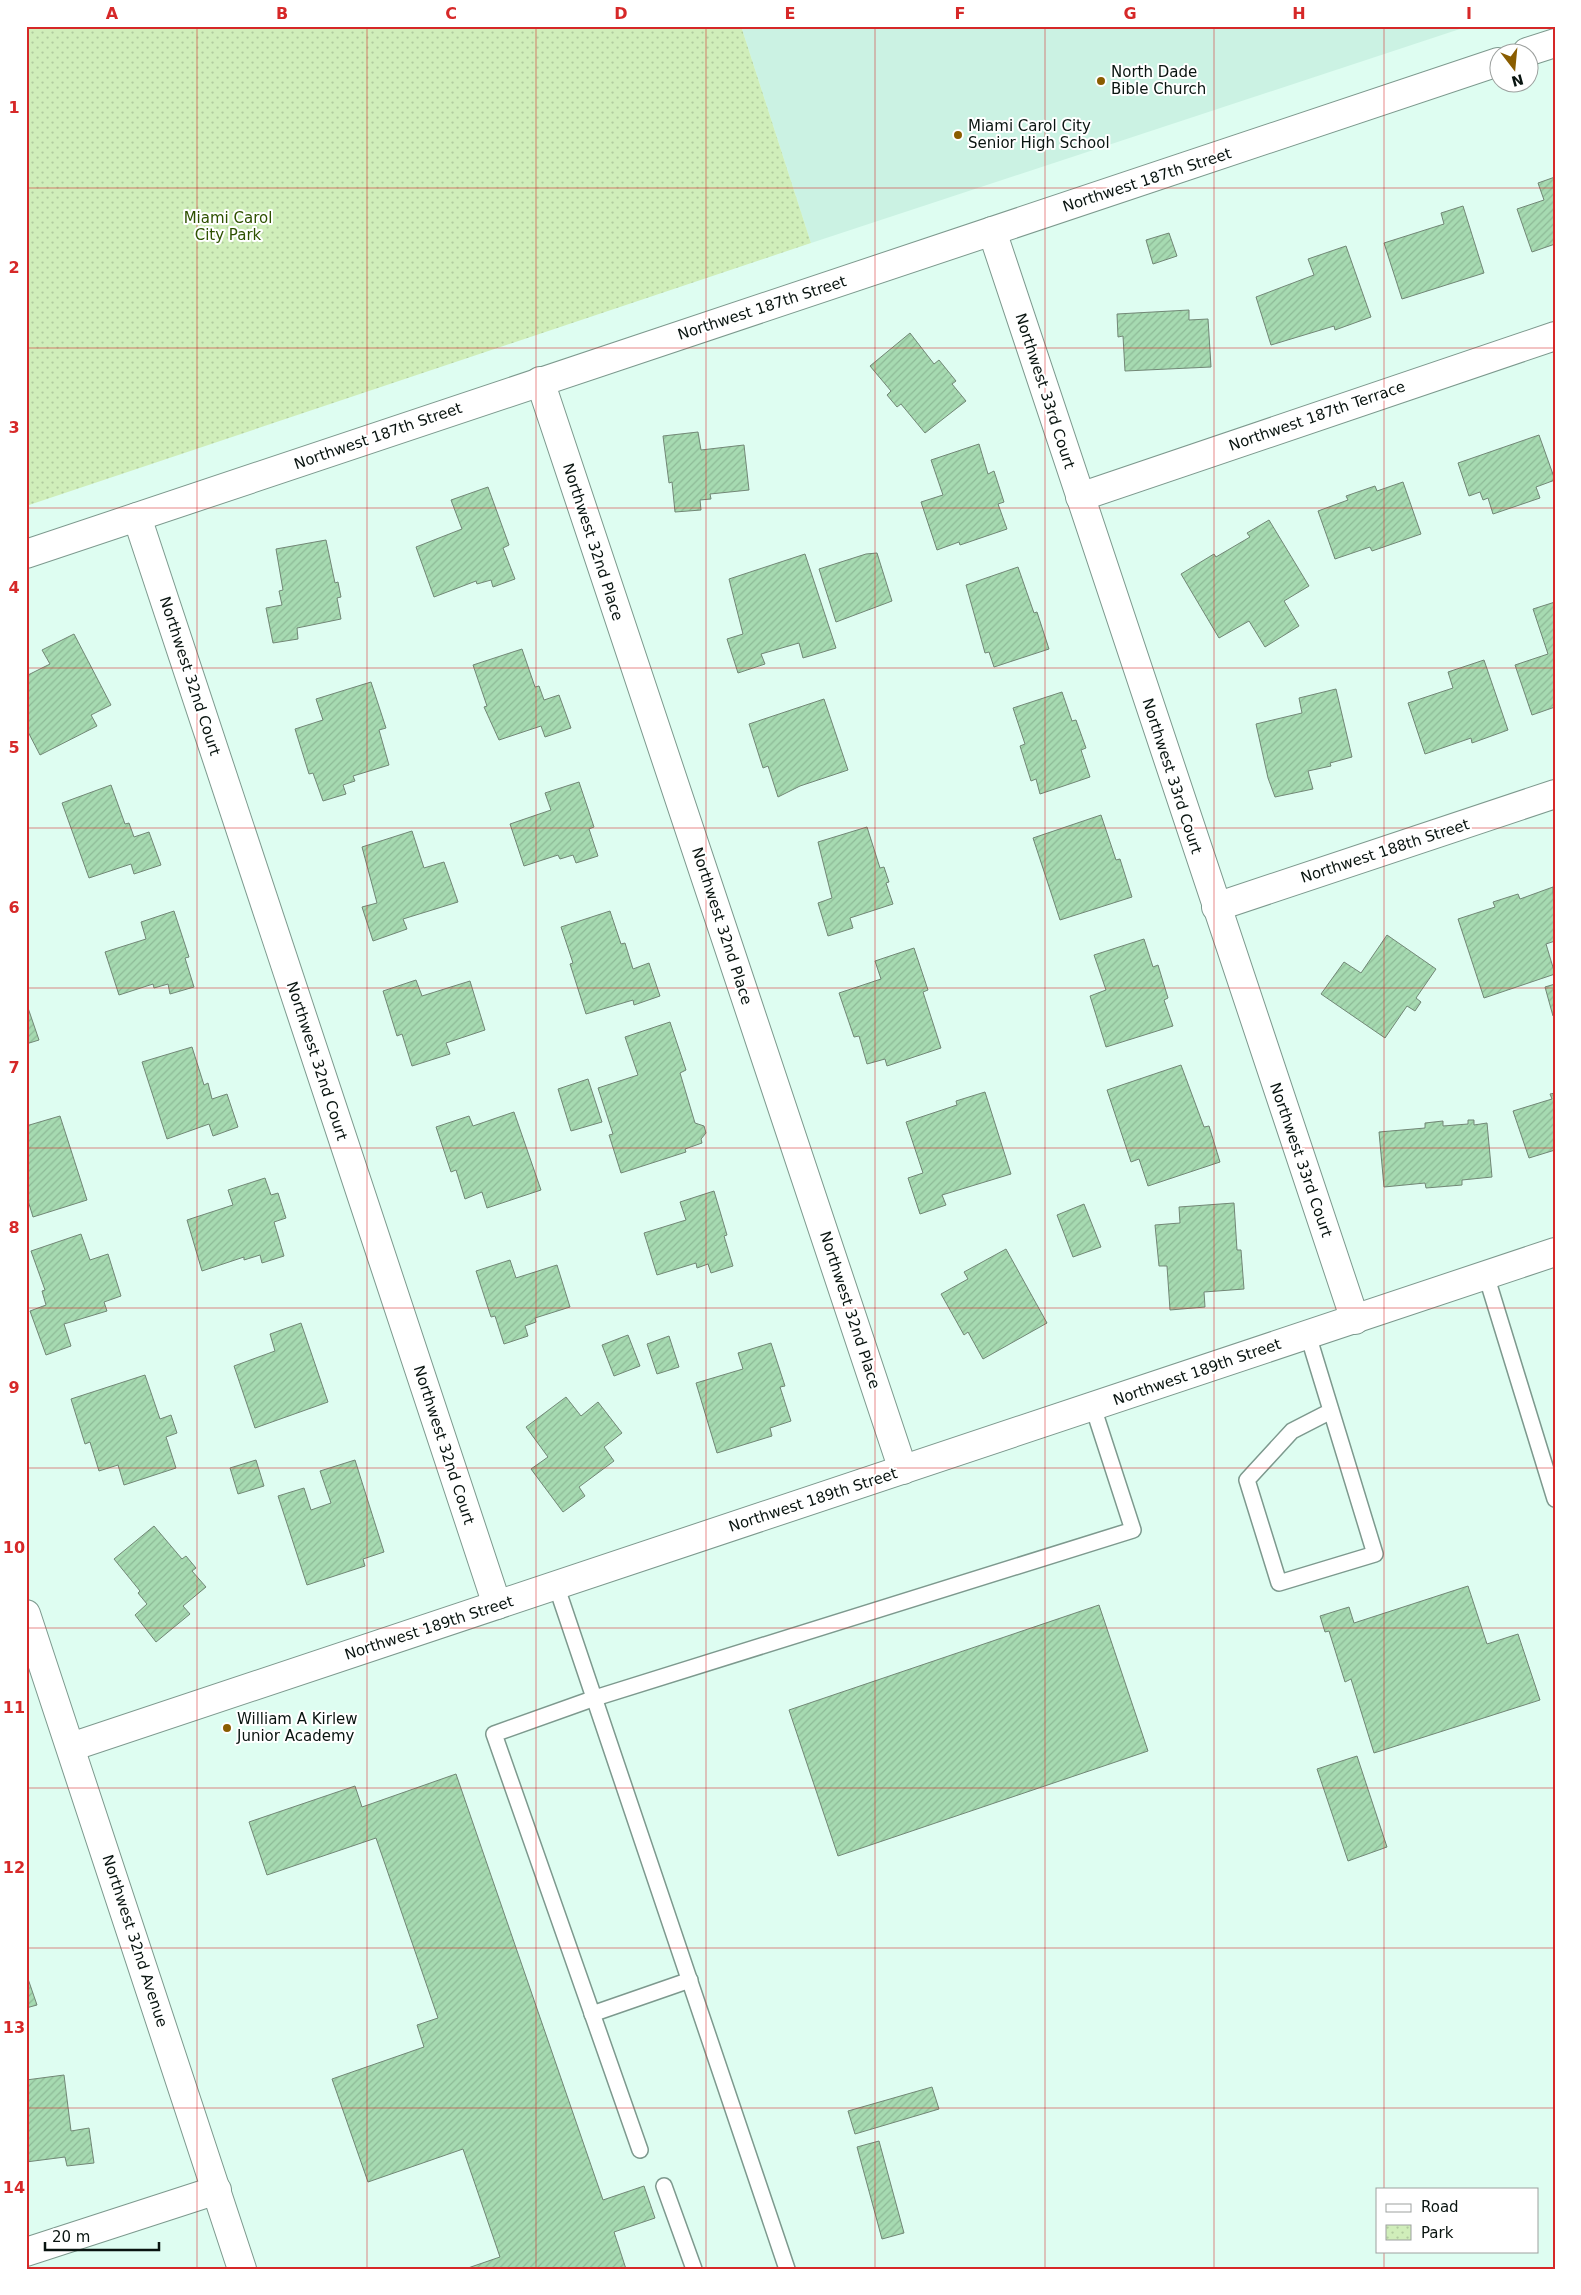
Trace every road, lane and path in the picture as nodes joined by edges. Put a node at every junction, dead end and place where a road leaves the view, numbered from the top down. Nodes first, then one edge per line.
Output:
1 (1555, 43) edge
2 (1538, 48) edge
3 (1488, 65) edge
4 (992, 231) junction
5 (1555, 336) edge
6 (540, 381) junction
7 (1080, 497) junction
8 (137, 517) junction
9 (26, 554) edge
10 (1555, 794) edge
11 (1216, 907) junction
12 (1555, 1252) edge
13 (1486, 1275) junction
14 (1355, 1320) junction
15 (1308, 1335) junction
16 (1093, 1407) junction
17 (1331, 1411) junction
18 (903, 1470) junction
19 (1555, 1499) edge
20 (556, 1585) junction
21 (497, 1605) junction
22 (26, 1614) edge
23 (595, 1698) junction
24 (71, 1747) junction
25 (690, 1980) junction
26 (592, 2014) junction
27 (640, 2150) dead end
28 (664, 2186) dead end
29 (217, 2190) junction
30 (26, 2252) edge
31 (242, 2269) edge
32 (694, 2269) edge
33 (787, 2269) edge

1 - 2 street
3 - 4 street, Northwest 187th Street
4 - 6 street, Northwest 187th Street
4 - 7 street, Northwest 33rd Court
5 - 7 street, Northwest 187th Terrace
6 - 8 street, Northwest 187th Street
6 - 18 street, Northwest 32nd Place
7 - 11 street, Northwest 33rd Court
8 - 9 street, Northwest 187th Street
8 - 21 street, Northwest 32nd Court
10 - 11 street, Northwest 188th Street
11 - 14 street, Northwest 33rd Court
12 - 13 street, Northwest 189th Street
13 - 14 street, Northwest 189th Street
13 - 19 lane
14 - 15 street, Northwest 189th Street
15 - 16 street, Northwest 189th Street
15 - 17 lane
16 - 18 street, Northwest 189th Street
16 - 23 lane
17 - 17 lane
18 - 20 street, Northwest 189th Street
20 - 21 street, Northwest 189th Street
20 - 23 lane
21 - 24 street, Northwest 189th Street
22 - 24 street, Northwest 32nd Avenue
23 - 25 lane
23 - 26 lane
24 - 29 street, Northwest 32nd Avenue
25 - 26 lane
25 - 33 lane
26 - 27 lane
28 - 32 lane
29 - 30 street
29 - 31 street, Northwest 32nd Avenue

